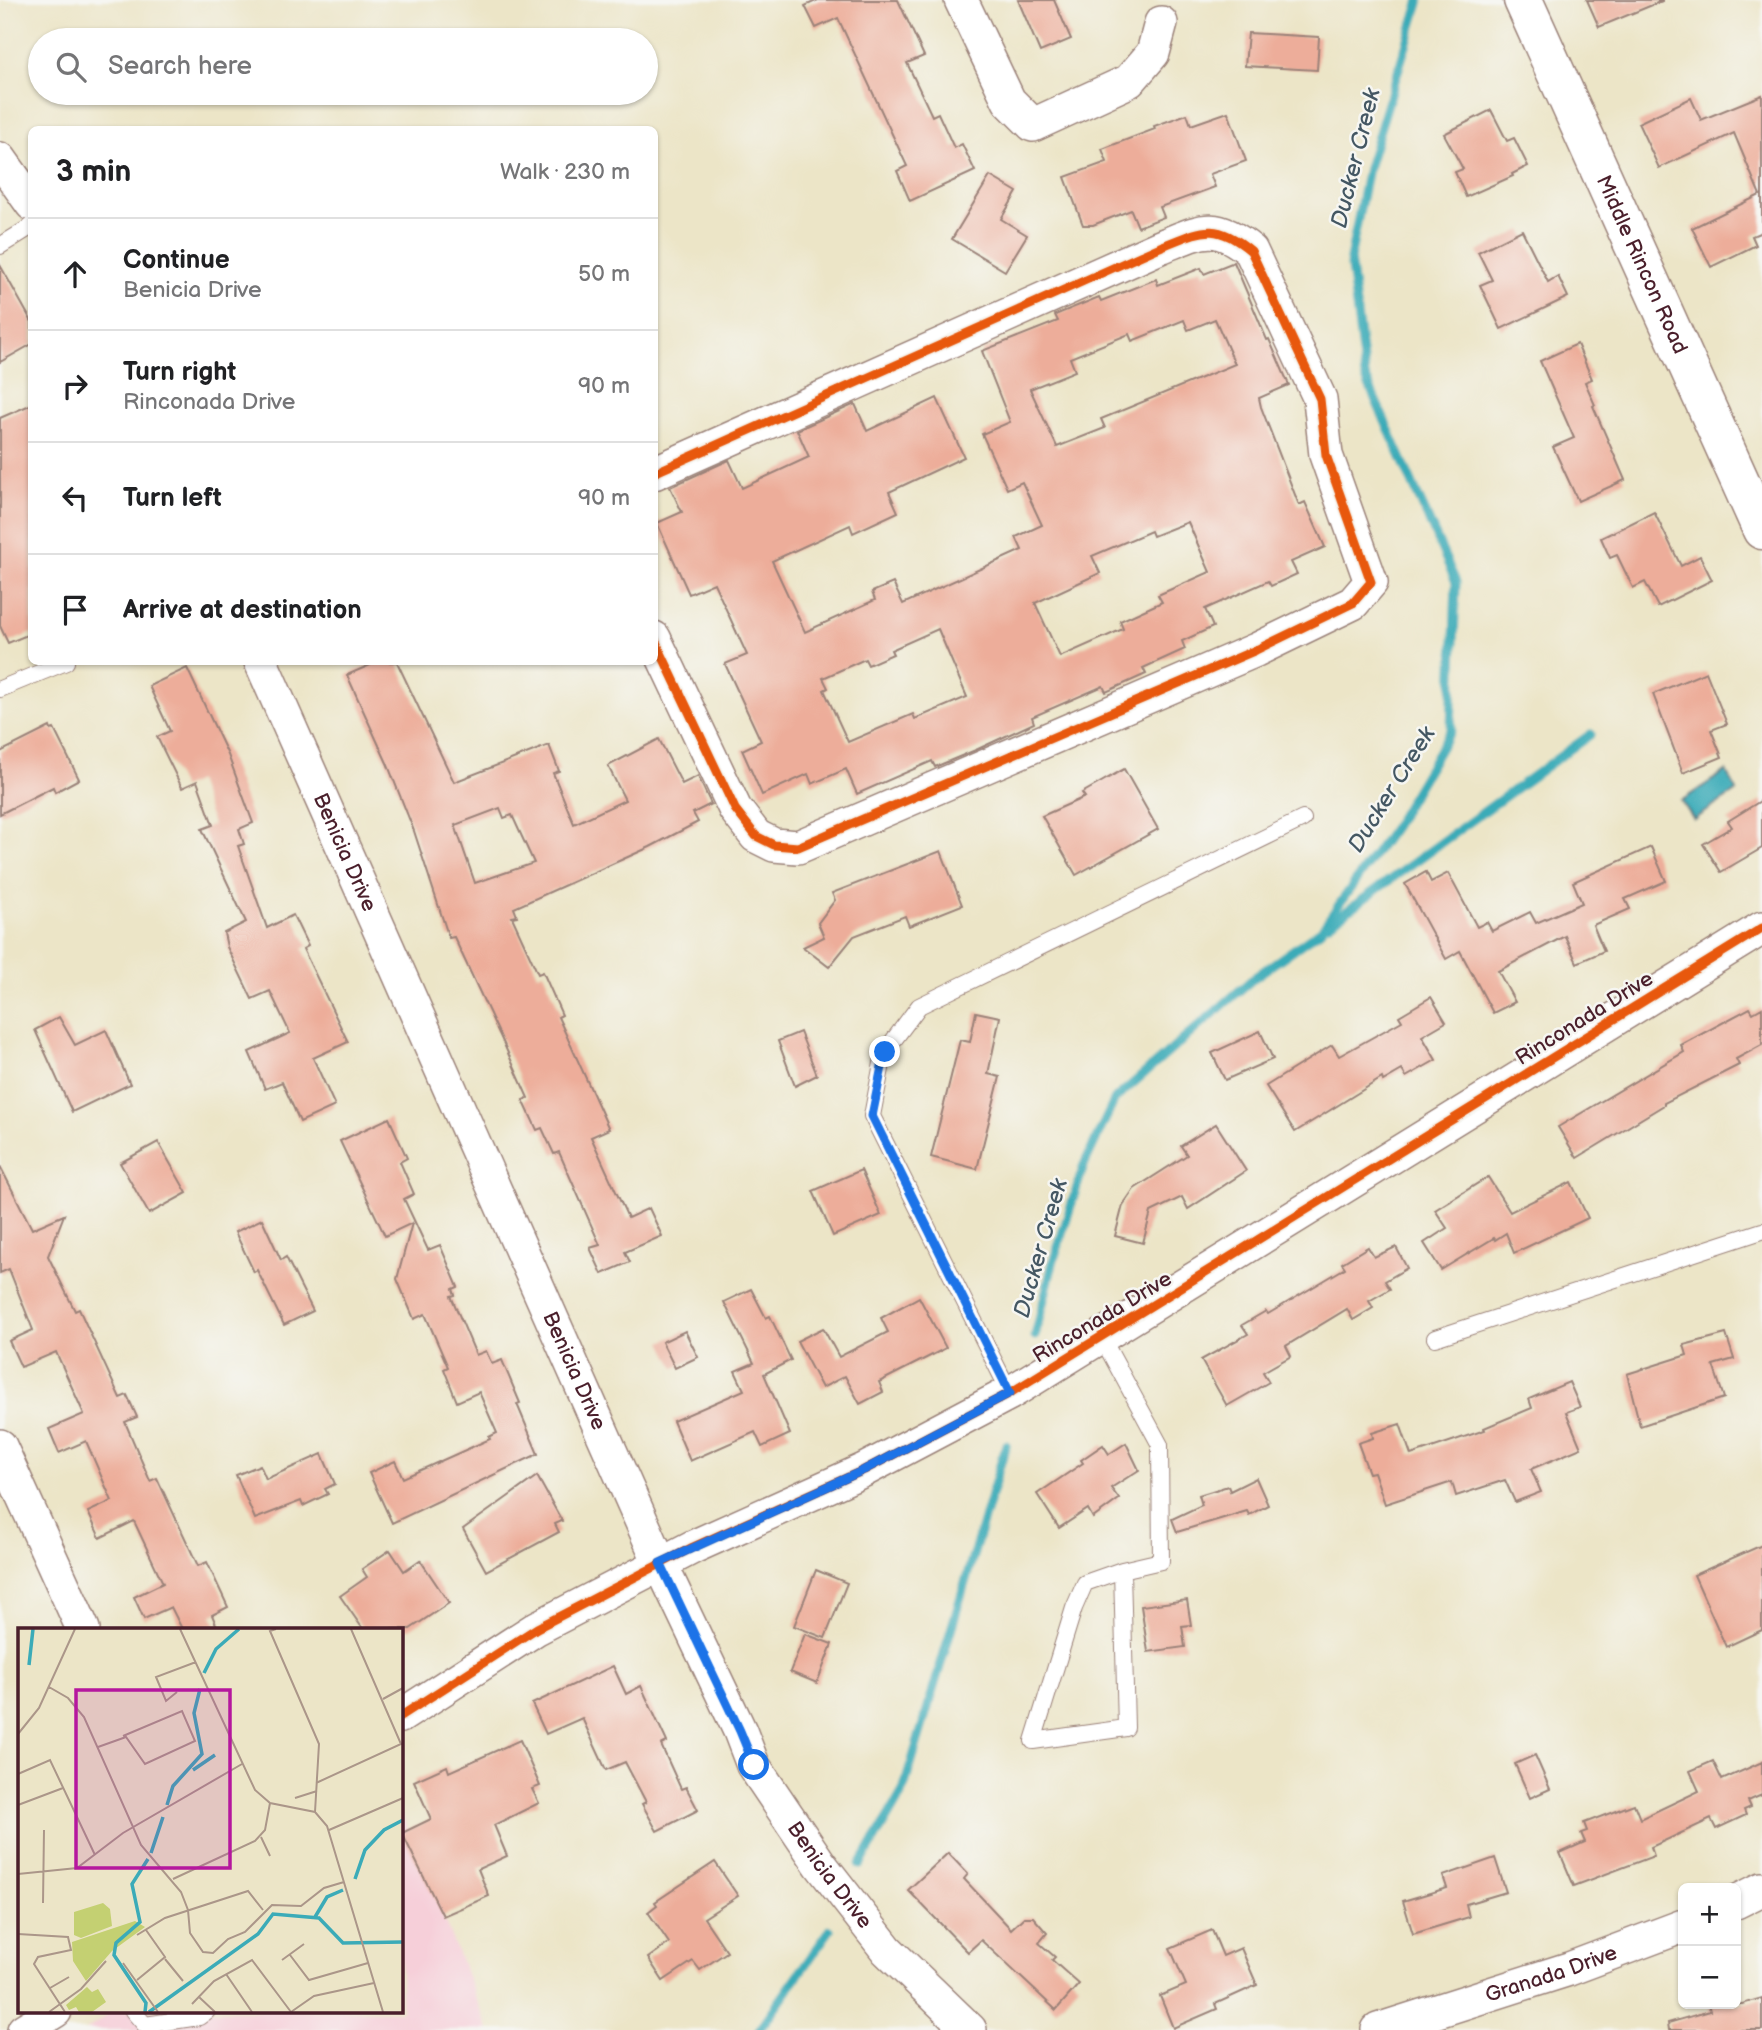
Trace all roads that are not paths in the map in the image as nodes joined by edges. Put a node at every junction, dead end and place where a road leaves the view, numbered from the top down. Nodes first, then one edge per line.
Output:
1 (961, 0) edge
2 (1523, 0) edge
3 (1161, 23) dead end
4 (0, 159) edge
5 (28, 198) edge
6 (28, 228) edge
7 (0, 246) edge
8 (658, 471) edge
9 (1762, 530) edge
10 (658, 646) edge
11 (59, 665) edge
12 (262, 665) edge
13 (0, 689) edge
14 (1303, 820) dead end
15 (1762, 928) edge
16 (1762, 1231) edge
17 (1102, 1338) junction
18 (1434, 1338) dead end
19 (1010, 1393) junction
20 (0, 1446) edge
21 (660, 1563) junction
22 (1122, 1570) junction
23 (83, 1628) edge
24 (402, 1715) edge
25 (1762, 1889) edge
26 (1741, 1900) edge
27 (1678, 1928) edge
28 (53, 2012) edge
29 (134, 2012) edge
30 (206, 2012) edge
31 (24, 2030) edge
32 (970, 2030) edge
33 (1378, 2030) edge

1 - 3 street
2 - 9 street, Middle Rincon Road
4 - 5 street
6 - 7 lane
8 - 10 street
11 - 13 lane
12 - 21 street, Benicia Drive
14 - 19 lane
15 - 17 street, Rinconada Drive
16 - 18 lane
17 - 19 street, Rinconada Drive
17 - 22 lane
19 - 21 street, Rinconada Drive
20 - 23 street
21 - 24 street, Rinconada Drive
21 - 32 street, Benicia Drive
22 - 22 lane
25 - 26 street
27 - 33 street, Granada Drive
28 - 31 street
29 - 30 lane

